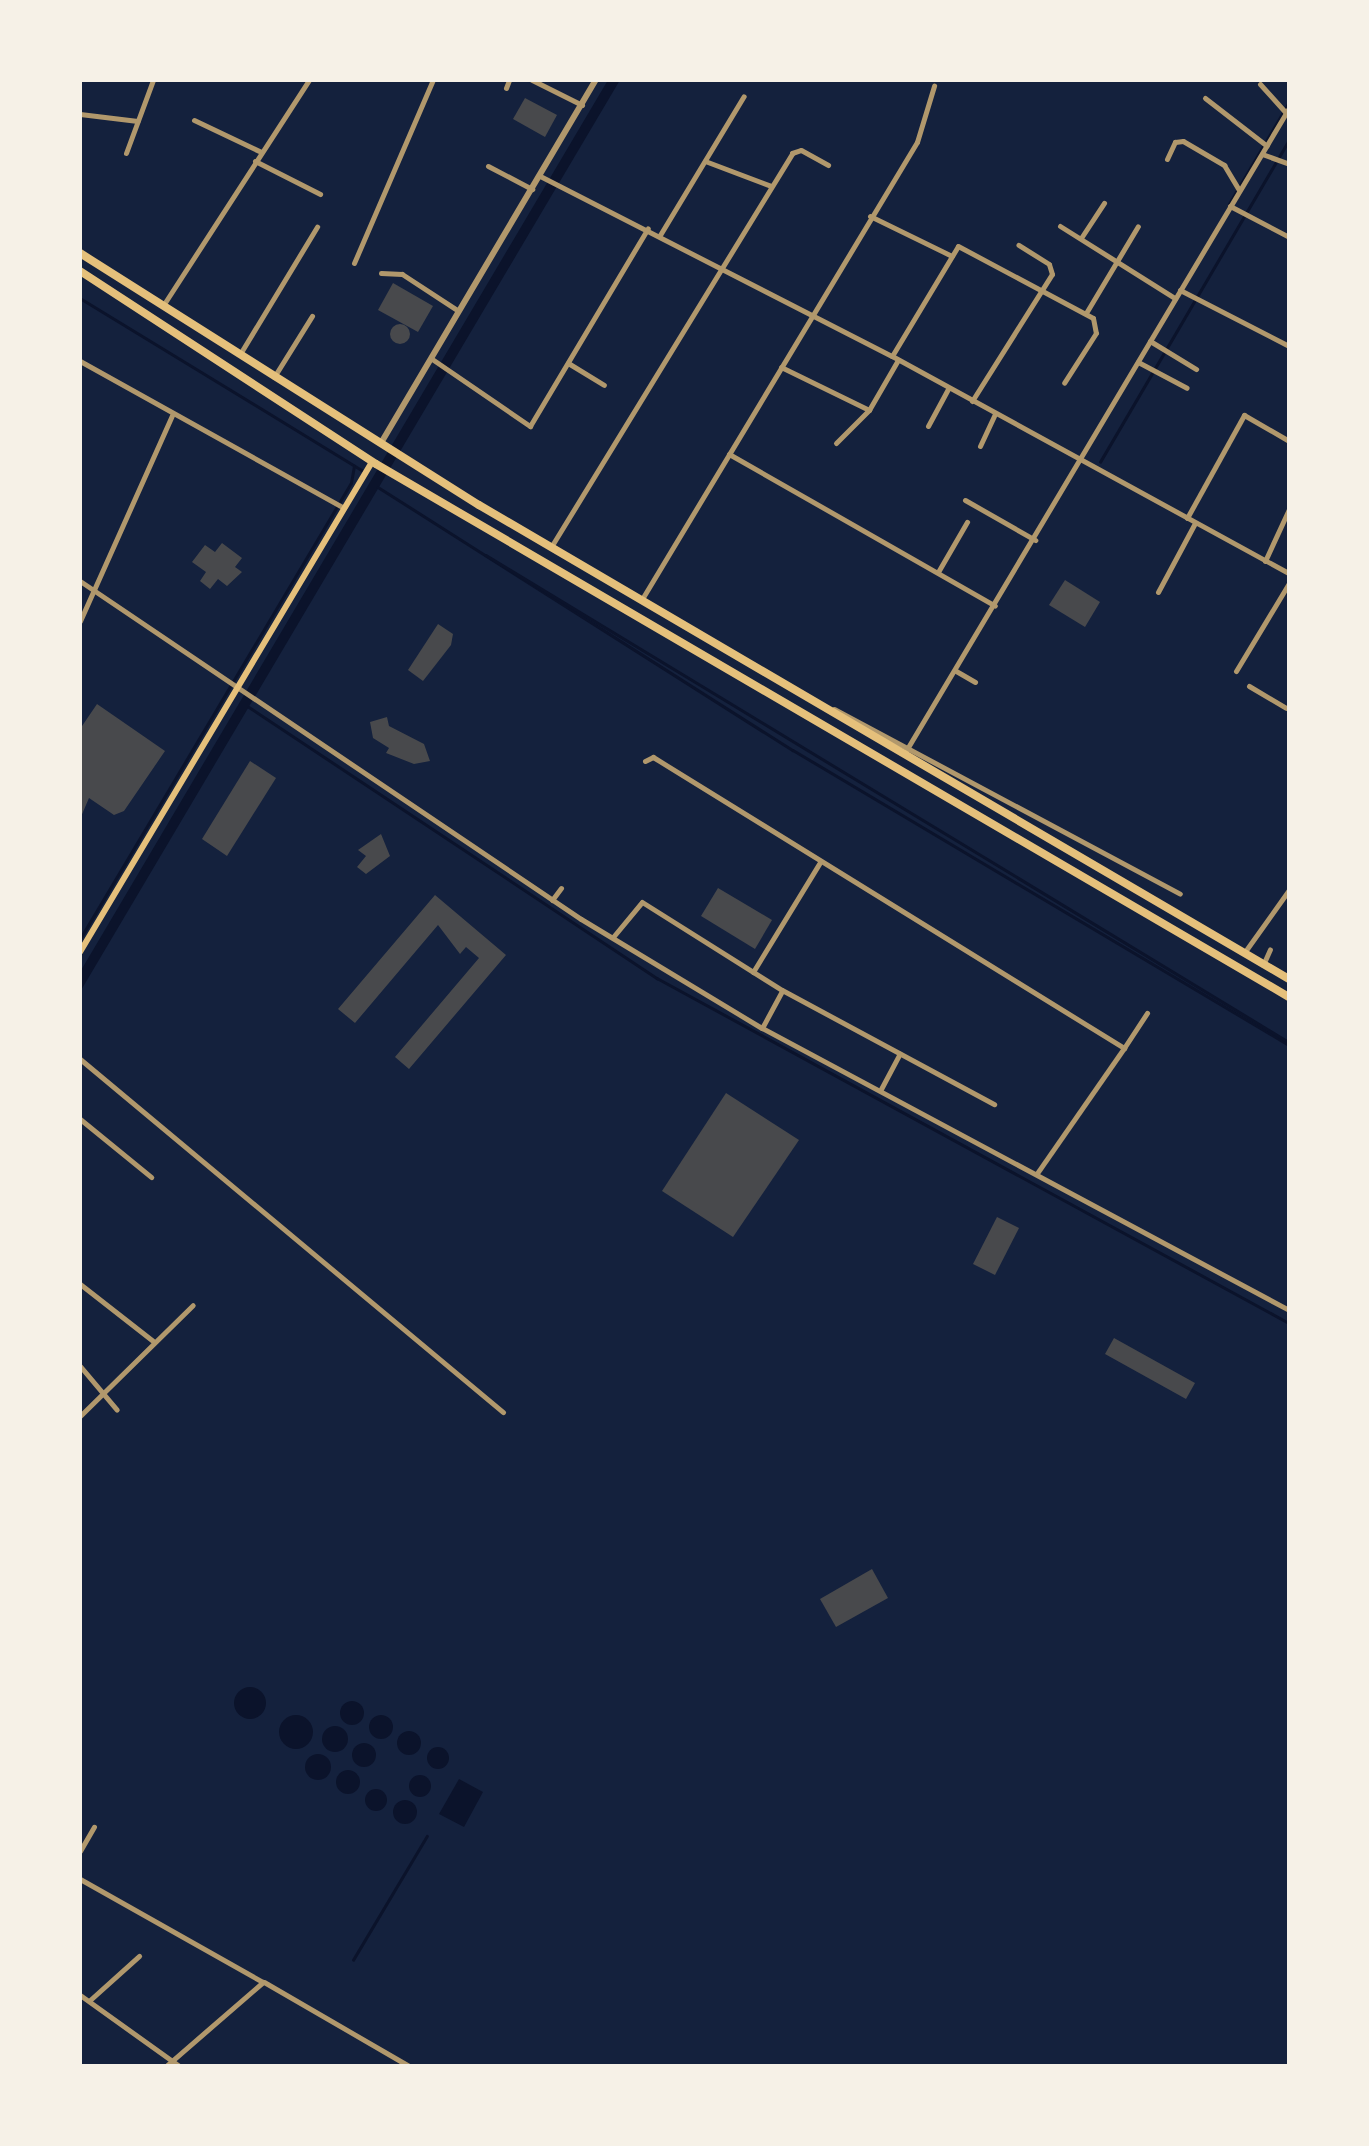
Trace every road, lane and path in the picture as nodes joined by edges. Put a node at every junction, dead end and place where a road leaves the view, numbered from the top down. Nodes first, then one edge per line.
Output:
1 (153, 80) edge
2 (309, 80) edge
3 (433, 80) edge
4 (509, 80) edge
5 (532, 80) edge
6 (596, 80) edge
7 (1260, 84) dead end
8 (934, 86) dead end
9 (506, 88) dead end
10 (744, 96) dead end
11 (1205, 98) dead end
12 (580, 108) junction
13 (80, 114) edge
14 (1287, 115) edge
15 (194, 120) dead end
16 (138, 121) junction
17 (1267, 146) junction
18 (126, 152) dead end
19 (261, 152) junction
20 (1262, 154) junction
21 (1167, 159) dead end
22 (255, 161) junction
23 (705, 161) junction
24 (1289, 164) edge
25 (828, 165) dead end
26 (488, 166) dead end
27 (541, 176) junction
28 (771, 186) junction
29 (532, 189) junction
30 (1239, 190) junction
31 (320, 194) dead end
32 (1104, 203) dead end
33 (1230, 206) junction
34 (870, 216) junction
35 (317, 226) dead end
36 (1060, 226) dead end
37 (1138, 226) dead end
38 (648, 228) junction
39 (660, 235) junction
40 (1289, 237) edge
41 (1081, 238) junction
42 (1018, 245) dead end
43 (80, 252) edge
44 (952, 256) junction
45 (1116, 260) junction
46 (354, 263) dead end
47 (722, 268) junction
48 (80, 272) edge
49 (381, 273) dead end
50 (1042, 290) junction
51 (1180, 290) junction
52 (1175, 298) junction
53 (162, 307) junction
54 (457, 310) junction
55 (1086, 313) junction
56 (811, 315) junction
57 (312, 316) dead end
58 (1150, 341) junction
59 (1289, 346) edge
60 (240, 354) junction
61 (894, 358) junction
62 (432, 359) junction
63 (80, 361) edge
64 (568, 362) junction
65 (1138, 362) junction
66 (781, 367) junction
67 (1196, 369) dead end
68 (274, 377) junction
69 (1064, 383) dead end
70 (604, 385) dead end
71 (949, 388) junction
72 (1187, 388) dead end
73 (266, 390) junction
74 (972, 402) junction
75 (869, 410) junction
76 (995, 414) junction
77 (172, 415) junction
78 (928, 426) dead end
79 (1289, 441) edge
80 (836, 443) dead end
81 (383, 445) junction
82 (980, 446) dead end
83 (728, 453) junction
84 (1080, 462) junction
85 (372, 465) junction
86 (965, 500) dead end
87 (344, 508) junction
88 (1289, 509) edge
89 (1187, 518) junction
90 (507, 521) junction
91 (966, 522) dead end
92 (1195, 523) junction
93 (498, 536) junction
94 (1035, 540) junction
95 (551, 547) junction
96 (1266, 561) junction
97 (937, 572) junction
98 (1289, 573) edge
99 (80, 580) edge
100 (1289, 584) edge
101 (93, 589) junction
102 (1158, 592) dead end
103 (641, 601) junction
104 (995, 606) junction
105 (80, 621) edge
106 (712, 644) junction
107 (741, 660) junction
108 (1236, 670) dead end
109 (956, 671) junction
110 (732, 673) junction
111 (975, 682) dead end
112 (1249, 686) dead end
113 (239, 688) junction
114 (1287, 705) edge
115 (1289, 722) edge
116 (904, 754) junction
117 (645, 760) dead end
118 (1073, 853) junction
119 (819, 863) junction
120 (1066, 866) junction
121 (561, 888) dead end
122 (1289, 890) edge
123 (1180, 894) dead end
124 (552, 900) junction
125 (613, 938) junction
126 (1270, 949) dead end
127 (80, 952) edge
128 (1244, 953) junction
129 (1263, 964) junction
130 (753, 972) junction
131 (1289, 979) edge
132 (782, 990) junction
133 (1289, 997) edge
134 (1147, 1014) dead end
135 (762, 1028) junction
136 (1124, 1048) junction
137 (900, 1054) junction
138 (80, 1059) edge
139 (881, 1089) junction
140 (994, 1104) dead end
141 (80, 1119) edge
142 (1037, 1173) junction
143 (151, 1177) dead end
144 (80, 1284) edge
145 (193, 1304) dead end
146 (1289, 1310) edge
147 (153, 1342) junction
148 (80, 1366) edge
149 (103, 1392) junction
150 (117, 1410) dead end
151 (502, 1412) dead end
152 (80, 1416) edge
153 (94, 1827) dead end
154 (80, 1851) edge
155 (80, 1879) edge
156 (138, 1956) dead end
157 (263, 1982) junction
158 (80, 1994) edge
159 (90, 2000) junction
160 (169, 2064) edge
161 (179, 2066) edge
162 (408, 2066) edge

1 - 16 street
2 - 19 street
3 - 46 street
4 - 9 street
5 - 12 street
6 - 12 street
7 - 14 street
8 - 34 street
10 - 23 street
11 - 17 street
12 - 27 street
13 - 16 street
14 - 17 street
15 - 19 street
16 - 18 street
17 - 20 street
19 - 22 street
20 - 24 street
20 - 30 street
21 - 30 street
22 - 31 street
22 - 53 street
23 - 28 street
23 - 39 street
25 - 28 street
26 - 29 street
27 - 29 street
27 - 38 street
28 - 47 street
29 - 54 street
30 - 33 street
32 - 41 street
33 - 40 street
33 - 51 street
34 - 44 street
34 - 56 street
35 - 60 street
36 - 41 street
37 - 45 street
38 - 39 street
38 - 64 street
39 - 47 street
41 - 45 street
42 - 50 street
43 - 53 main road
44 - 50 street
44 - 61 street
45 - 52 street
45 - 55 street
47 - 56 street
47 - 95 street
48 - 73 main road
49 - 54 street
50 - 55 street
50 - 74 street
51 - 52 street
51 - 59 street
52 - 58 street
53 - 60 main road
54 - 62 street
55 - 69 street
56 - 61 street
56 - 66 street
57 - 68 street
58 - 65 street
58 - 67 street
60 - 68 main road
61 - 71 street
61 - 75 street
62 - 64 street
62 - 81 street
63 - 77 street
64 - 70 street
65 - 72 street
65 - 84 street
66 - 75 street
66 - 83 street
68 - 73 main road
68 - 81 main road
71 - 74 street
71 - 78 street
73 - 85 main road
74 - 76 street
75 - 80 street
76 - 82 street
76 - 84 street
77 - 87 street
77 - 101 street
79 - 89 street
81 - 90 main road
83 - 97 street
83 - 103 street
84 - 89 street
84 - 94 street
85 - 87 main road
85 - 93 main road
86 - 94 street
87 - 113 main road
88 - 96 street
89 - 92 street
90 - 93 main road
90 - 95 main road
91 - 97 street
92 - 96 street
92 - 102 street
93 - 110 main road
94 - 104 street
95 - 103 main road
96 - 98 street
97 - 104 street
99 - 101 street
100 - 108 street
101 - 105 street
101 - 113 street
103 - 106 main road
104 - 109 street
106 - 107 main road
106 - 123 street
107 - 110 main road
107 - 116 main road
109 - 111 street
109 - 116 street
110 - 120 main road
112 - 114 street
113 - 124 street
113 - 127 main road
114 - 115 street
116 - 118 main road
117 - 119 street
118 - 120 main road
118 - 128 main road
119 - 130 street
119 - 136 street
120 - 133 main road
121 - 124 street
122 - 128 street
124 - 125 street
125 - 130 street
125 - 135 street
126 - 129 street
128 - 129 main road
129 - 131 main road
130 - 132 street
132 - 135 street
132 - 137 street
134 - 136 street
135 - 139 street
136 - 142 street
137 - 139 street
137 - 140 street
138 - 151 street
139 - 142 street
141 - 143 street
142 - 146 street
144 - 147 street
145 - 147 street
147 - 149 street
148 - 149 street
149 - 150 street
149 - 152 street
153 - 154 street
155 - 157 street
156 - 159 street
157 - 160 street
157 - 162 street
158 - 159 street
159 - 160 street
160 - 161 street

